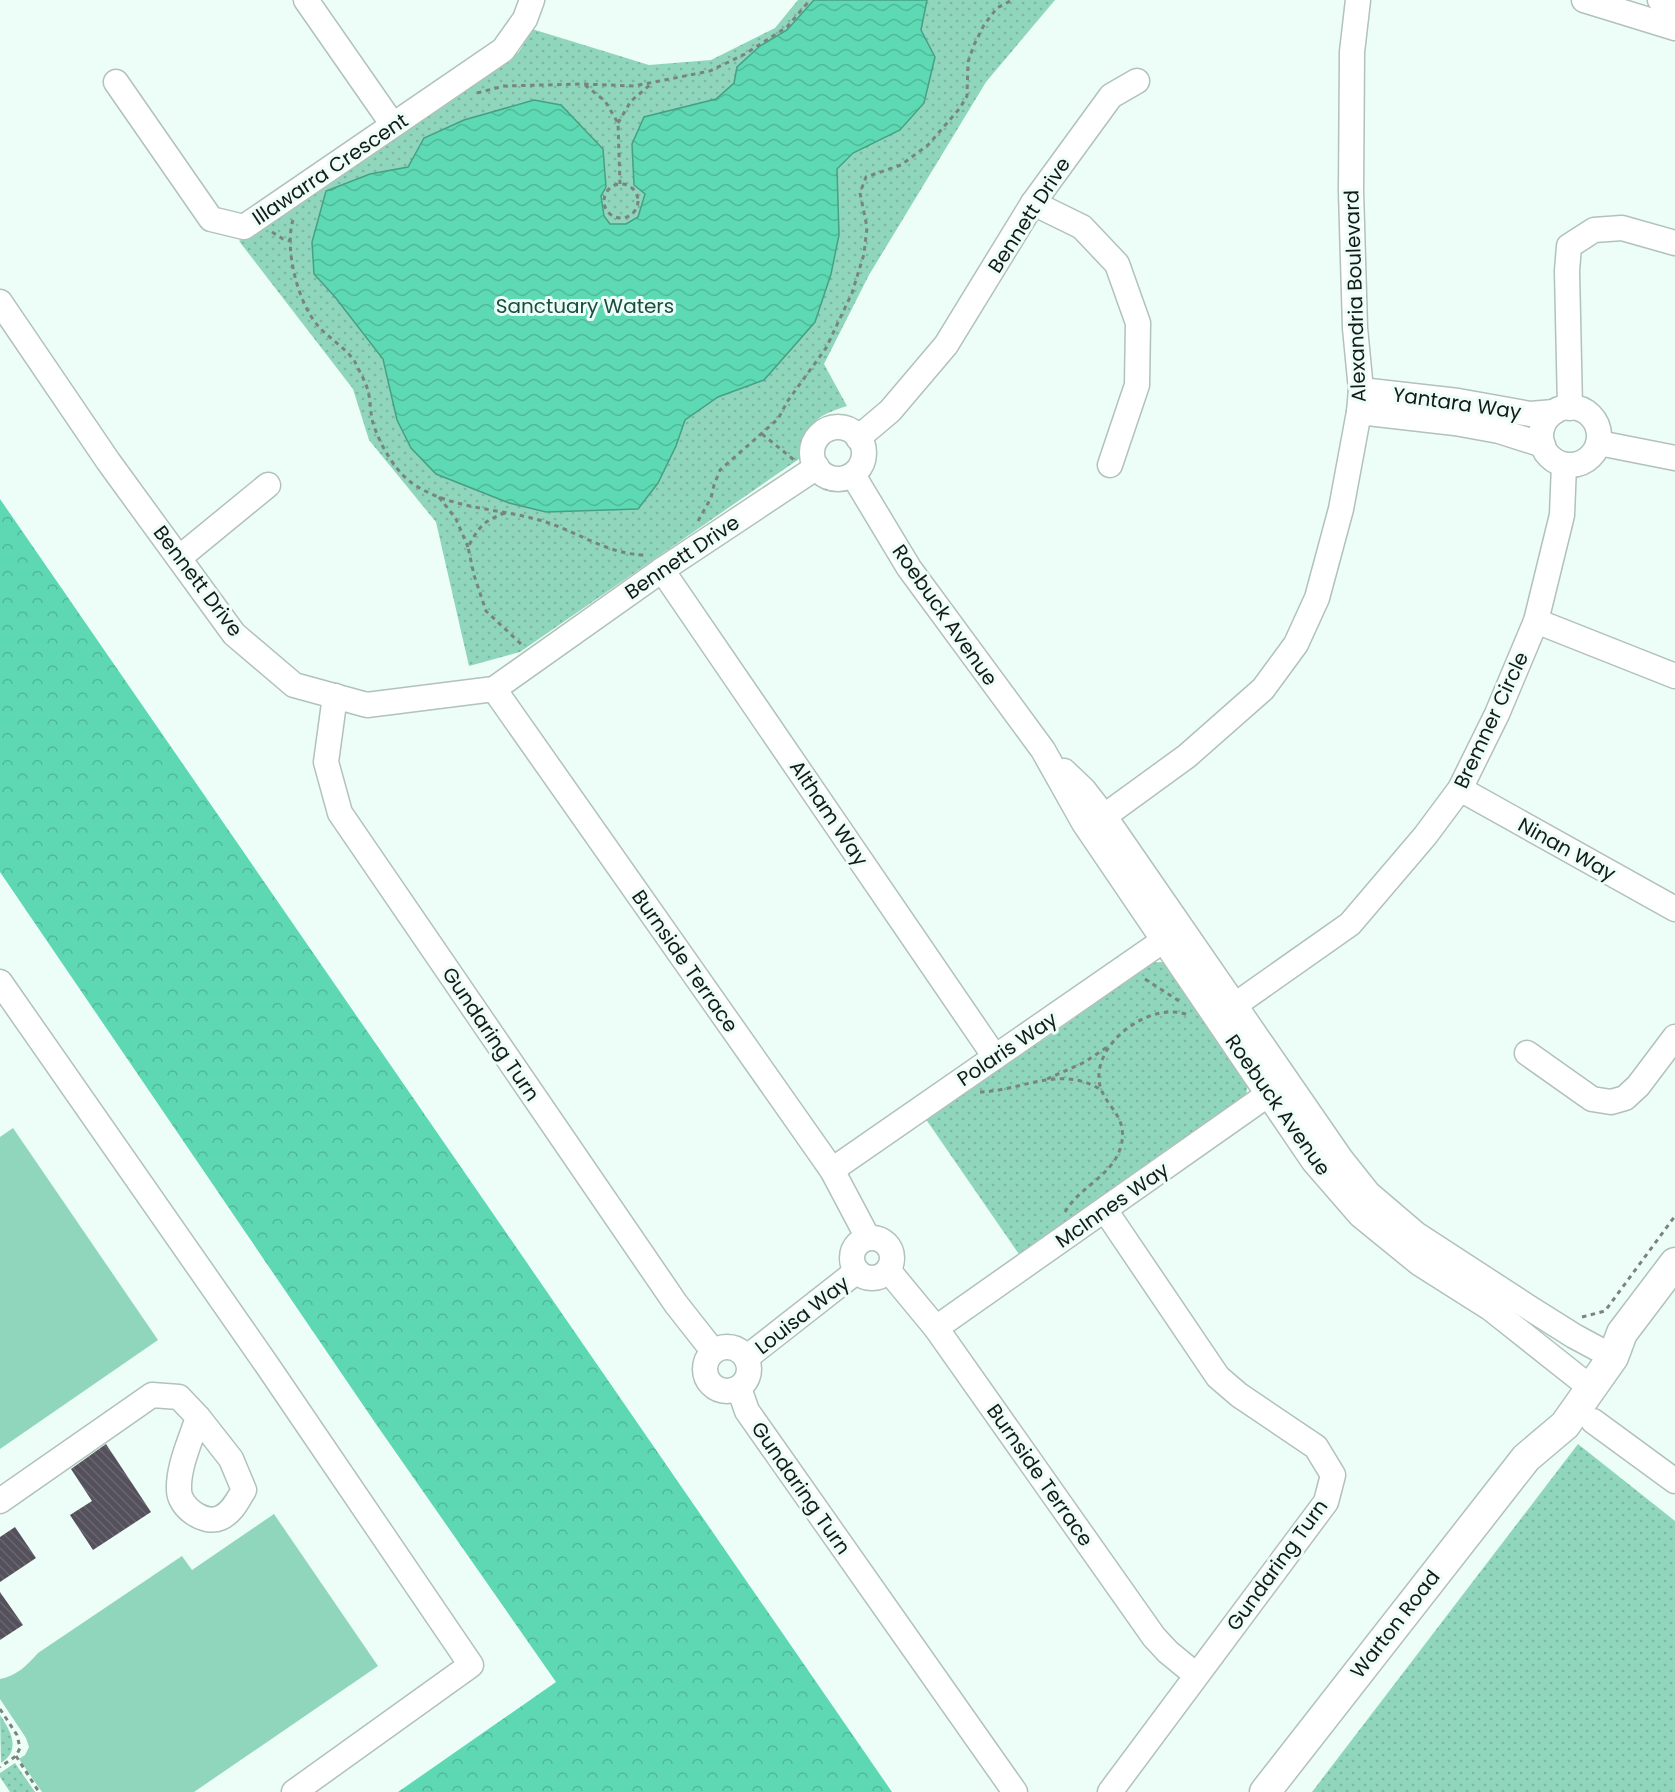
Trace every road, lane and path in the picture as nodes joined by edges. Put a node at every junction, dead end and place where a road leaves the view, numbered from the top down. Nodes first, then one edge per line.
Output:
1 (306, 0) edge
2 (532, 0) edge
3 (810, 0) edge
4 (1012, 0) edge
5 (1584, 0) edge
6 (1660, 0) edge
7 (1675, 5) edge
8 (1360, 6) edge
9 (1675, 28) edge
10 (1137, 81) dead end
11 (116, 82) dead end
12 (653, 82) junction
13 (583, 84) junction
14 (472, 95) dead end
15 (618, 123) junction
16 (393, 125) junction
17 (620, 184) junction
18 (1033, 203) junction
19 (294, 214) dead end
20 (1675, 243) edge
21 (0, 302) edge
22 (1360, 401) junction
23 (1562, 410) junction
24 (762, 434) junction
25 (858, 438) junction
26 (1599, 444) junction
27 (1543, 445) junction
28 (1675, 458) edge
29 (1110, 465) dead end
30 (1564, 465) junction
31 (812, 471) junction
32 (853, 475) junction
33 (268, 485) dead end
34 (439, 497) junction
35 (507, 513) junction
36 (693, 526) dead end
37 (468, 547) junction
38 (179, 558) junction
39 (656, 563) junction
40 (1536, 621) junction
41 (533, 662) junction
42 (1675, 676) edge
43 (494, 689) junction
44 (335, 696) junction
45 (1460, 789) junction
46 (1096, 823) junction
47 (1675, 909) edge
48 (1173, 934) junction
49 (0, 982) edge
50 (1227, 1012) junction
51 (1191, 1016) dead end
52 (1675, 1037) edge
53 (1113, 1043) junction
54 (1527, 1053) dead end
55 (995, 1057) junction
56 (1046, 1080) junction
57 (960, 1081) junction
58 (1278, 1088) junction
59 (1101, 1090) junction
60 (832, 1170) junction
61 (1105, 1210) junction
62 (1675, 1216) edge
63 (1068, 1236) junction
64 (868, 1238) junction
65 (1675, 1263) edge
66 (888, 1270) junction
67 (857, 1272) junction
68 (1663, 1288) edge
69 (1498, 1301) junction
70 (936, 1328) junction
71 (1601, 1344) junction
72 (713, 1352) junction
73 (746, 1358) junction
74 (1584, 1382) junction
75 (739, 1388) junction
76 (198, 1417) dead end
77 (1593, 1421) dead end
78 (1675, 1481) edge
79 (0, 1501) edge
80 (1196, 1675) junction
81 (0, 1709) edge
82 (16, 1756) junction
83 (0, 1767) edge
84 (39, 1792) edge
85 (294, 1792) edge
86 (1015, 1792) edge
87 (1110, 1792) edge
88 (1264, 1792) edge

1 - 16 street
2 - 16 street, Illawarra Crescent
3 - 12 path
4 - 24 path
5 - 9 street
6 - 7 street
8 - 22 street, Alexandria Boulevard
10 - 18 street, Bennett Drive
11 - 16 street, Illawarra Crescent
12 - 13 path
12 - 15 path
13 - 14 path
13 - 15 path
15 - 17 path
17 - 17 path
18 - 25 street, Bennett Drive
18 - 29 street
19 - 34 path
20 - 23 street
21 - 38 street, Bennett Drive
22 - 23 street, Yantara Way
22 - 27 street, Yantara Way
22 - 46 street, Alexandria Boulevard
23 - 26 street
23 - 27 street
24 - 31 path
24 - 36 path
25 - 31 street
25 - 32 street
26 - 28 street
26 - 30 street
27 - 30 street
30 - 40 street, Bremner Circle
31 - 32 street
31 - 39 street, Bennett Drive
32 - 46 street, Roebuck Avenue
33 - 38 street
34 - 35 path
34 - 37 path
35 - 37 path
35 - 39 path
37 - 41 path
38 - 44 street, Bennett Drive
39 - 41 street, Bennett Drive
39 - 55 street, Altham Way
40 - 42 street
40 - 45 street, Bremner Circle
41 - 43 street, Bennett Drive
43 - 44 street, Bennett Drive
43 - 60 street, Burnside Terrace
44 - 72 street, Gundaring Turn
45 - 47 street, Ninan Way
45 - 50 street, Bremner Circle
46 - 48 street, Roebuck Avenue
48 - 50 street, Roebuck Avenue
48 - 55 street, Polaris Way
49 - 85 street
50 - 58 street, Roebuck Avenue
51 - 53 path
52 - 54 street
53 - 56 path
53 - 59 path
55 - 57 street, Polaris Way
56 - 57 path
56 - 59 path
57 - 60 street, Polaris Way
58 - 61 street, McInnes Way
58 - 69 street, Roebuck Avenue
59 - 63 path
60 - 64 street, Burnside Terrace
61 - 63 street, McInnes Way
61 - 80 street, Gundaring Turn
62 - 71 path
63 - 70 street, McInnes Way
64 - 66 street, Burnside Terrace
64 - 67 street
65 - 68 main road, Warton Road
66 - 67 street
66 - 70 street, Burnside Terrace
67 - 73 street, Louisa Way
68 - 71 main road, Warton Road
69 - 71 street, Roebuck Avenue
69 - 74 street, Roebuck Avenue
70 - 80 street, Burnside Terrace
71 - 74 main road, Warton Road
72 - 73 street
72 - 75 street
73 - 75 street
74 - 88 main road, Warton Road
75 - 86 street, Gundaring Turn
76 - 79 street
77 - 78 street
80 - 87 street, Gundaring Turn
81 - 82 path
82 - 83 path
82 - 84 path

